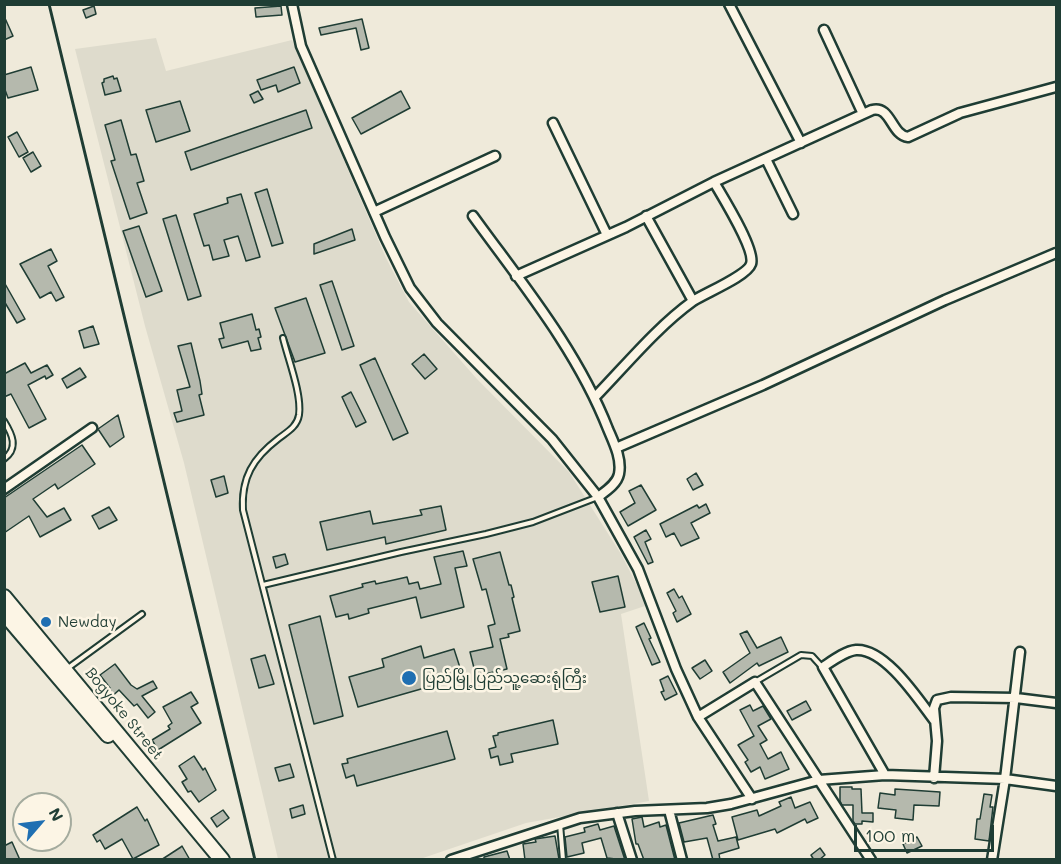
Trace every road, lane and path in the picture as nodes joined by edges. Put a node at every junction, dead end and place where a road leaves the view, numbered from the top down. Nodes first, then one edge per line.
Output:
1 (292, 4) edge
2 (729, 4) edge
3 (824, 30) dead end
4 (1056, 87) edge
5 (863, 114) junction
6 (553, 123) dead end
7 (801, 143) junction
8 (495, 156) dead end
9 (766, 159) junction
10 (714, 182) junction
11 (374, 212) junction
12 (793, 214) dead end
13 (473, 216) dead end
14 (646, 216) junction
15 (607, 235) junction
16 (1056, 253) edge
17 (516, 276) junction
18 (693, 301) junction
19 (283, 338) dead end
20 (595, 398) junction
21 (4, 421) edge
22 (92, 428) dead end
23 (616, 448) junction
24 (4, 459) edge
25 (4, 489) edge
26 (598, 497) junction
27 (263, 585) junction
28 (6, 606) edge
29 (142, 614) dead end
30 (1020, 652) dead end
31 (823, 668) junction
32 (62, 672) junction
33 (755, 682) junction
34 (1016, 698) junction
35 (1056, 703) edge
36 (698, 717) junction
37 (934, 720) junction
38 (885, 775) junction
39 (934, 778) junction
40 (1005, 779) junction
41 (819, 780) junction
42 (1056, 786) edge
43 (752, 799) junction
44 (669, 810) junction
45 (617, 813) junction
46 (560, 824) junction
47 (218, 857) edge
48 (333, 860) edge
49 (451, 860) edge
50 (563, 860) edge
51 (632, 860) edge
52 (682, 860) edge
53 (871, 860) edge
54 (992, 860) edge

1 - 11 street
2 - 7 street
3 - 5 street
4 - 5 street
5 - 7 street
6 - 15 street
7 - 9 street
8 - 11 street
9 - 10 street
9 - 12 street
10 - 14 street
10 - 18 street
11 - 26 street
13 - 17 street
14 - 15 street
14 - 18 street
15 - 17 street
16 - 23 street
17 - 20 street
18 - 20 street
19 - 27 lane
20 - 23 street
21 - 24 lane
22 - 25 street
23 - 26 street
26 - 27 lane
26 - 36 street
27 - 48 lane
28 - 32 main road, Bogyoke Street
29 - 32 lane
30 - 34 street
31 - 33 lane
31 - 37 street
31 - 38 street
32 - 47 main road, Bogyoke Street
33 - 36 street
33 - 41 street
34 - 35 street
34 - 37 street
34 - 40 street
36 - 43 street
37 - 39 street
38 - 39 street
38 - 41 street
39 - 40 street
40 - 42 street
40 - 54 street
41 - 43 street
41 - 53 street
43 - 44 street
44 - 45 street
44 - 52 street
45 - 46 street
45 - 51 street
46 - 49 street
46 - 50 lane

